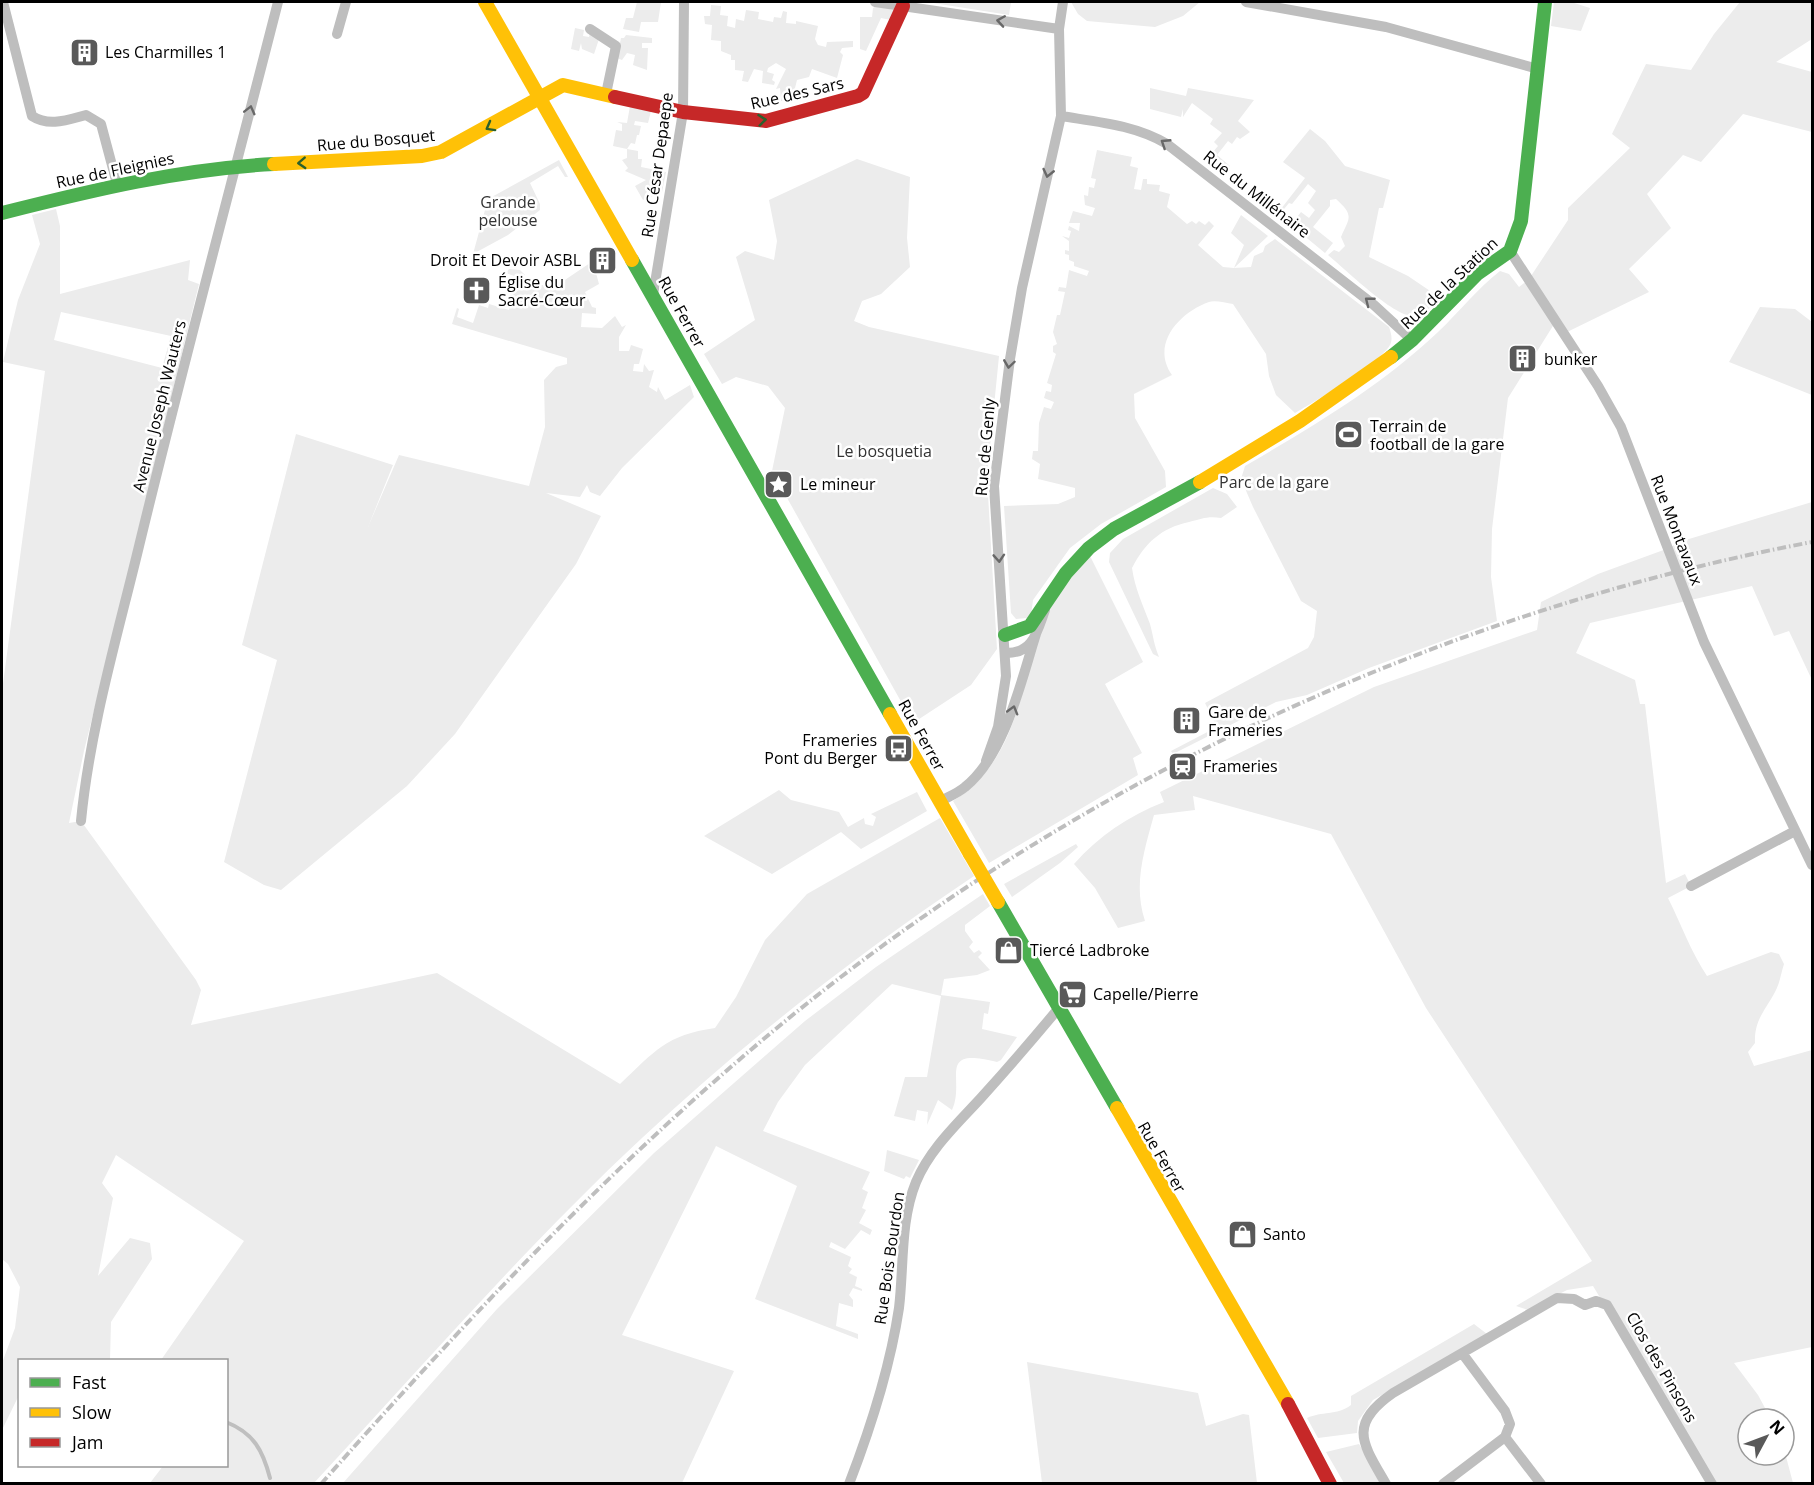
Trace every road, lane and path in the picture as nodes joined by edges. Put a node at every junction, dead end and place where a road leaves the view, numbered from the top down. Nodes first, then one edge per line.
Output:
1 (3, 2) edge
2 (278, 2) edge
3 (346, 2) edge
4 (485, 2) edge
5 (684, 2) edge
6 (875, 2) edge
7 (1063, 2) edge
8 (1246, 2) edge
9 (1545, 2) edge
10 (1271, 4) edge
11 (903, 6) junction
12 (590, 29) dead end
13 (1059, 29) junction
14 (337, 34) dead end
15 (1538, 69) junction
16 (606, 94) junction
17 (541, 98) junction
18 (683, 112) junction
19 (1061, 116) junction
20 (236, 167) junction
21 (117, 184) junction
22 (2, 213) edge
23 (1510, 251) junction
24 (653, 295) junction
25 (1412, 340) junction
26 (1051, 595) junction
27 (1036, 634) junction
28 (1005, 635) junction
29 (1005, 653) junction
30 (986, 761) junction
31 (941, 801) junction
32 (81, 821) dead end
33 (1795, 831) junction
34 (1812, 865) edge
35 (1691, 885) dead end
36 (1058, 1009) junction
37 (1462, 1353) junction
38 (1505, 1437) junction
39 (849, 1484) edge
40 (1330, 1484) edge
41 (1386, 1484) edge
42 (1443, 1484) edge
43 (1541, 1484) edge
44 (1712, 1484) edge

1 - 21 street
20 -> 2 street, Avenue Joseph Wauters
3 - 14 street
4 - 17 street, Rue Ferrer
5 - 18 street, Rue César Depaepe
6 - 11 street
7 - 13 street, Rue de Genly
8 - 10 street
9 - 15 street, Rue de la Station
10 - 15 street
13 -> 11 street
18 -> 11 street, Rue des Sars
12 - 16 street
13 - 19 street, Rue de Genly
15 - 23 street, Rue de la Station
16 - 17 street, Rue des Sars
16 - 18 street, Rue des Sars
17 -> 20 street, Rue du Bosquet
17 - 24 street, Rue Ferrer
18 - 24 street, Rue César Depaepe
25 -> 19 street, Rue du Millénaire
19 -> 28 street, Rue de Genly
20 - 21 street, Rue de Fleignies
20 - 32 street, Avenue Joseph Wauters
21 - 22 street, Rue de Fleignies
23 - 25 street, Rue de la Station
23 - 33 street, Rue Montavaux
24 - 31 street, Rue Ferrer
25 - 26 street, Rue de la Station
26 - 27 street
26 - 28 street
27 - 29 street
30 -> 27 street
28 - 29 street, Rue de Genly
29 - 30 street, Rue de Genly
30 - 31 street
31 - 36 street, Rue Ferrer, bridge
33 - 34 street, Rue Montavaux
33 - 35 street
36 - 39 street, Rue Bois Bourdon
36 - 40 street, Rue Ferrer
37 - 38 street
37 - 41 street
37 - 44 street, Clos des Pinsons
38 - 42 street
38 - 43 street

